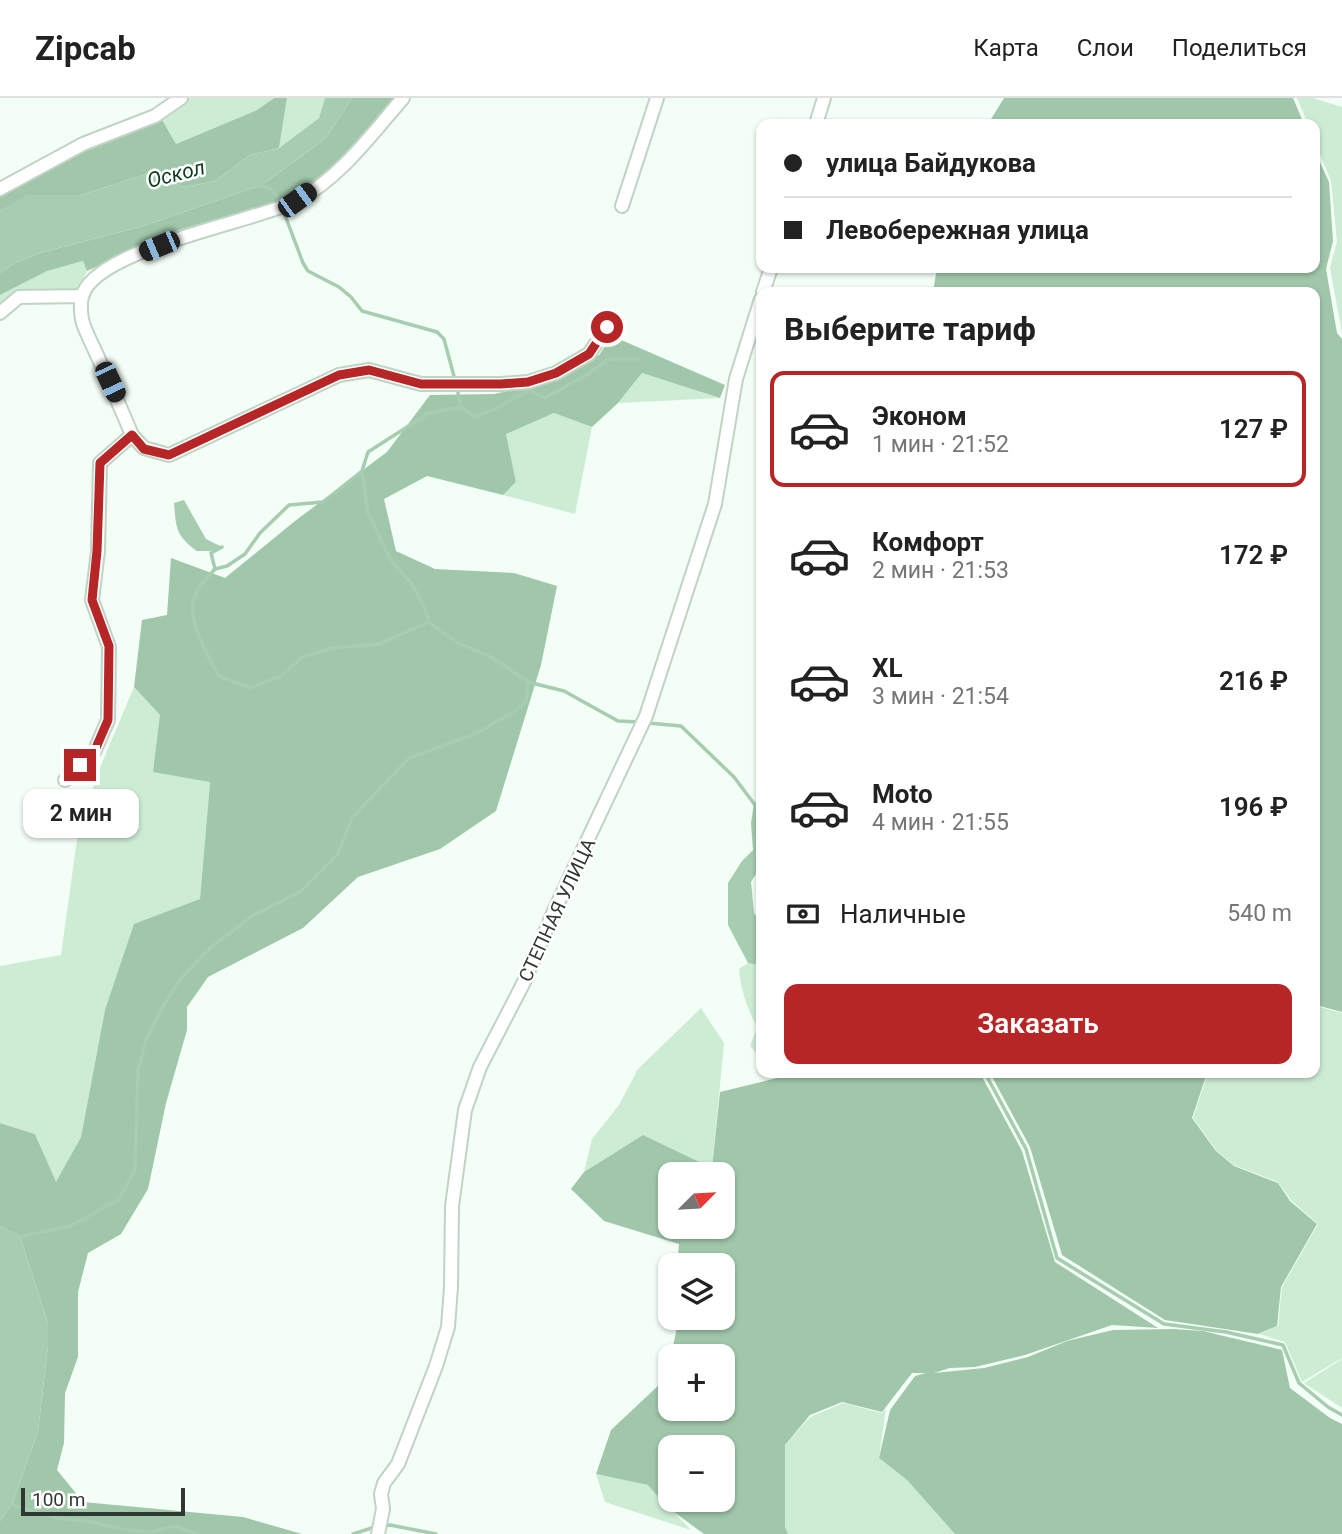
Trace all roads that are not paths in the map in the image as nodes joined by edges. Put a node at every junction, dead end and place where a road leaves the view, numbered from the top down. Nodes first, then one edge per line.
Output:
1 (181, 98) edge
2 (403, 98) edge
3 (657, 98) edge
4 (824, 98) edge
5 (818, 119) edge
6 (0, 189) edge
7 (622, 206) dead end
8 (82, 296) junction
9 (0, 313) edge
10 (756, 315) edge
11 (607, 327) dead end
12 (132, 435) junction
13 (65, 780) dead end
14 (380, 1529) edge

1 - 6 street
2 - 8 street
3 - 7 street
4 - 5 street
8 - 9 street
8 - 12 street
10 - 14 street, СТЕПНАЯ УЛИЦА
11 - 12 street
12 - 13 street

